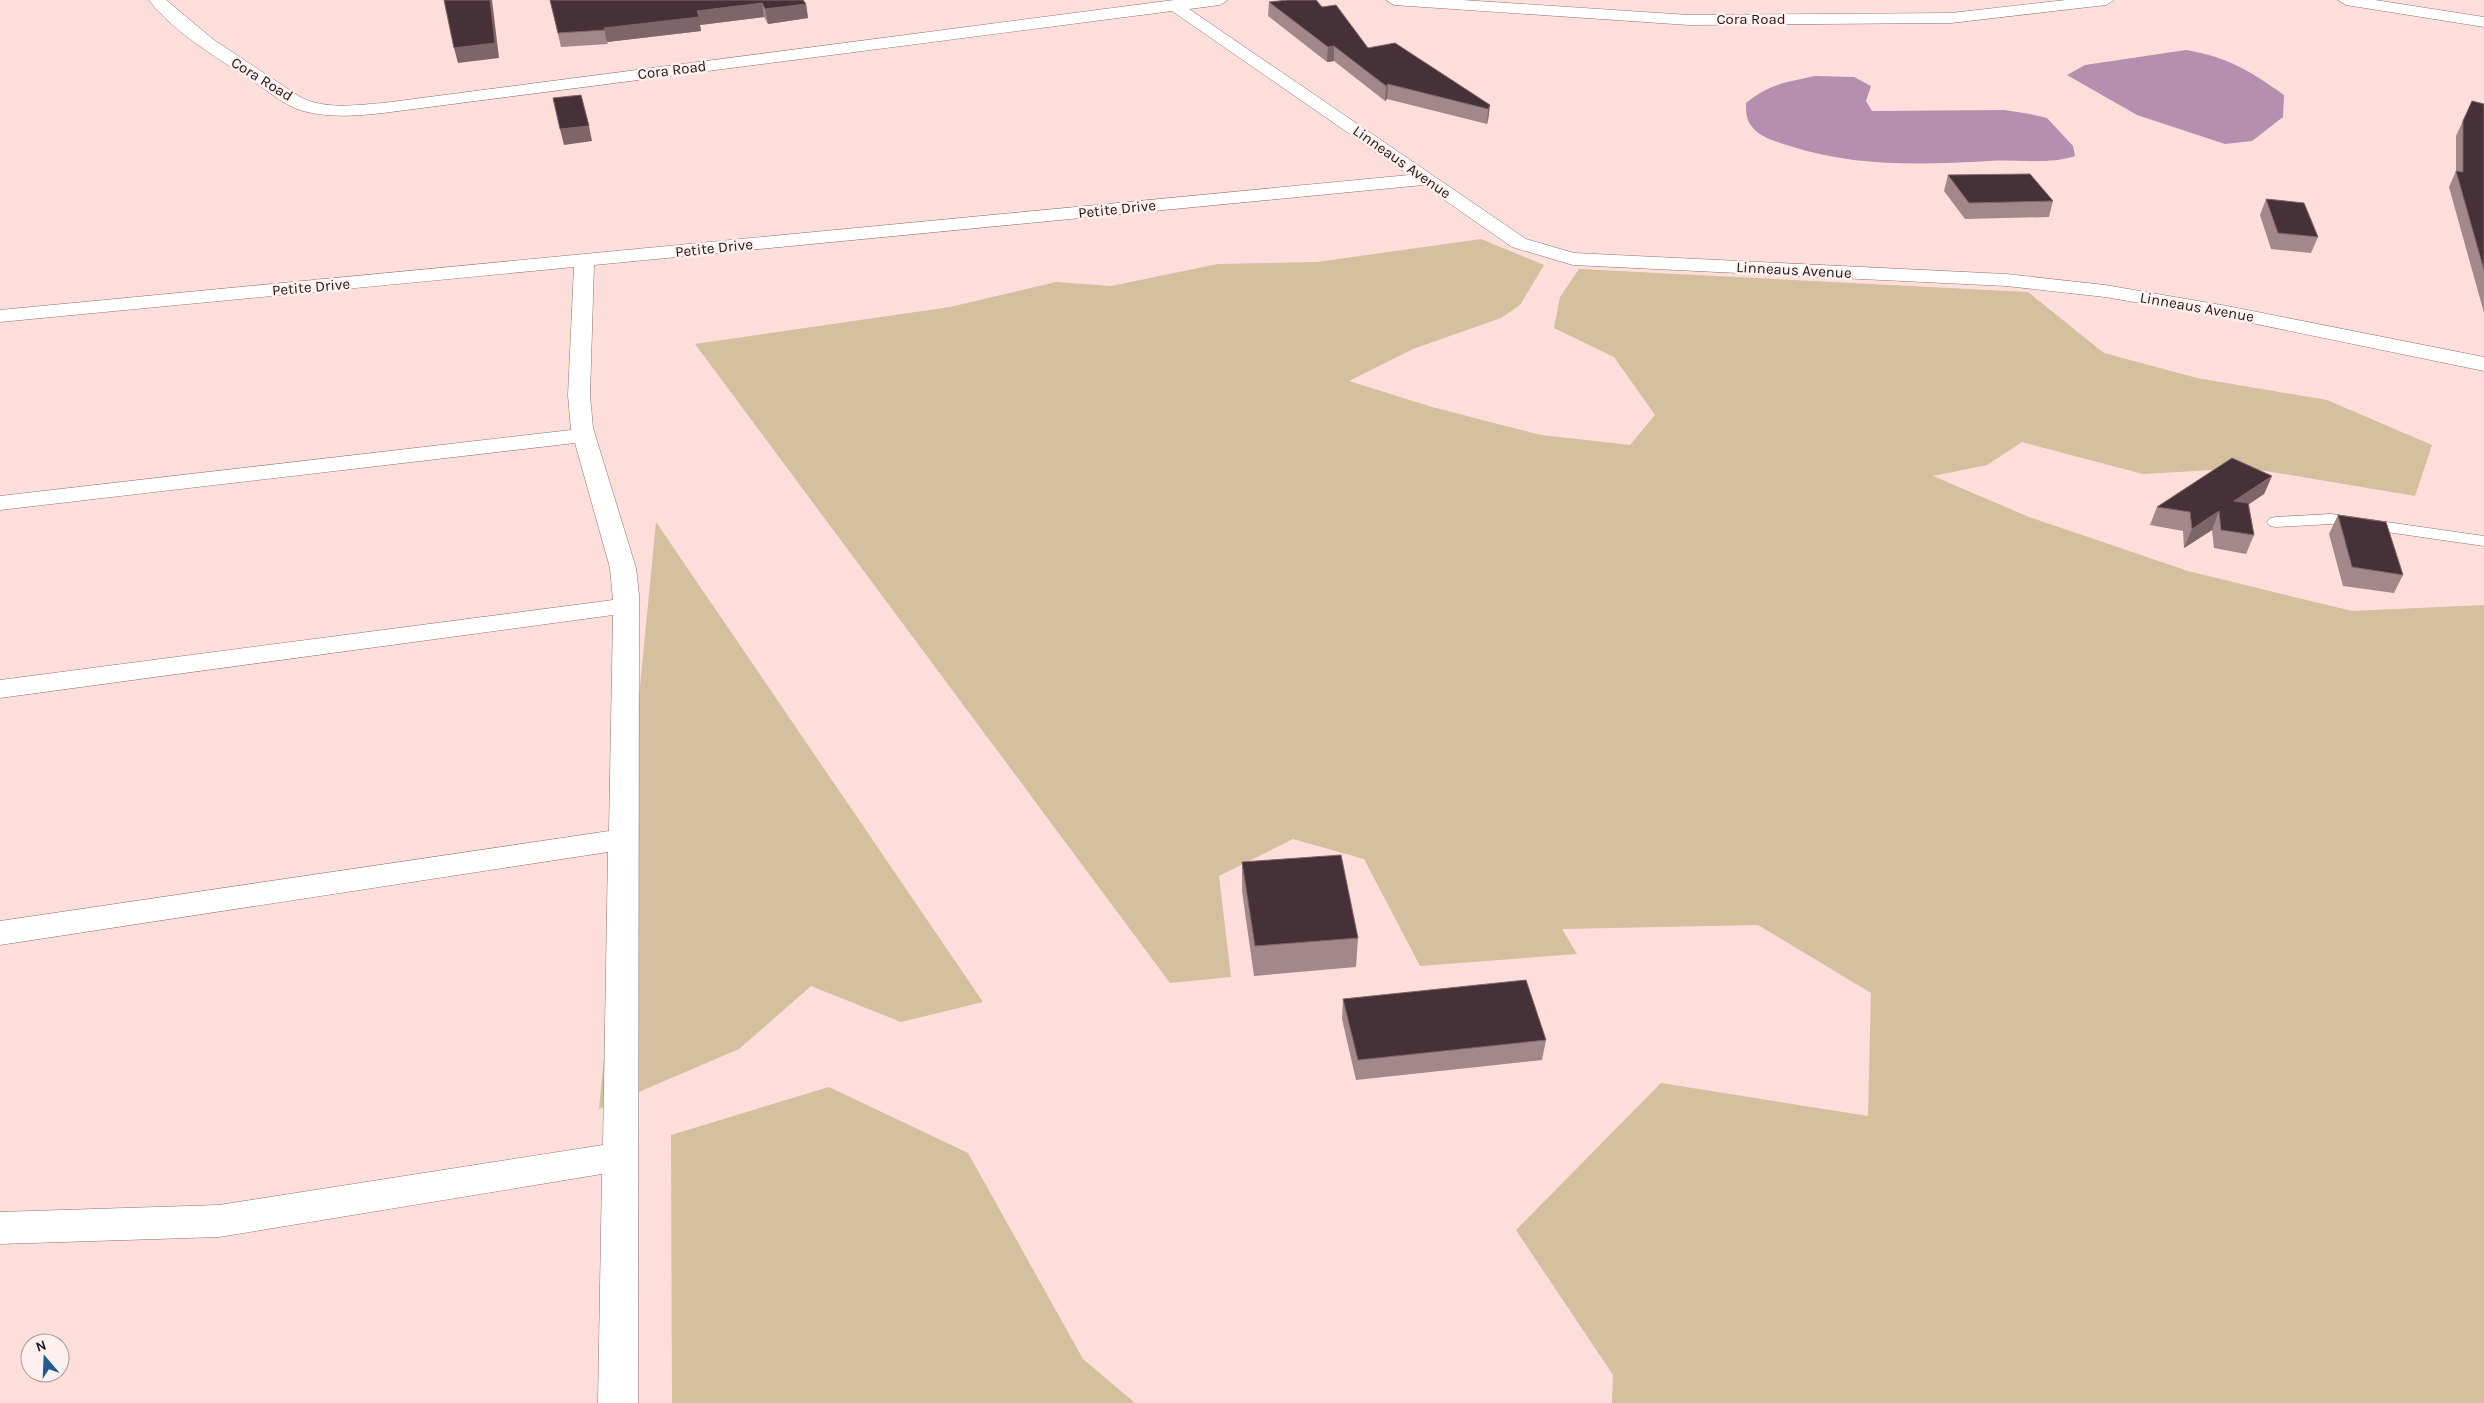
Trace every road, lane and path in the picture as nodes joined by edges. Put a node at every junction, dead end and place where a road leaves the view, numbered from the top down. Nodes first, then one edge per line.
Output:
1 (157, 0) edge
2 (1220, 0) edge
3 (1394, 0) edge
4 (2106, 0) edge
5 (2346, 0) edge
6 (1453, 2) edge
7 (1174, 5) junction
8 (2484, 22) edge
9 (1428, 179) junction
10 (584, 261) junction
11 (0, 316) edge
12 (2484, 364) edge
13 (584, 435) junction
14 (0, 503) edge
15 (2276, 522) dead end
16 (2484, 541) edge
17 (626, 606) junction
18 (0, 689) edge
19 (623, 839) junction
20 (0, 933) edge
21 (620, 1157) junction
22 (0, 1228) edge
23 (618, 1403) edge

1 - 7 street, Cora Road
2 - 7 street, Cora Road
3 - 6 street, Cora Road
4 - 6 street, Cora Road
5 - 8 street
7 - 9 street, Linneaus Avenue
9 - 10 street, Petite Drive
9 - 12 street, Linneaus Avenue
10 - 11 street, Petite Drive
10 - 13 street
13 - 14 street
13 - 17 street
15 - 16 lane
17 - 18 street
17 - 19 street
19 - 20 street
19 - 21 street
21 - 22 street
21 - 23 street

